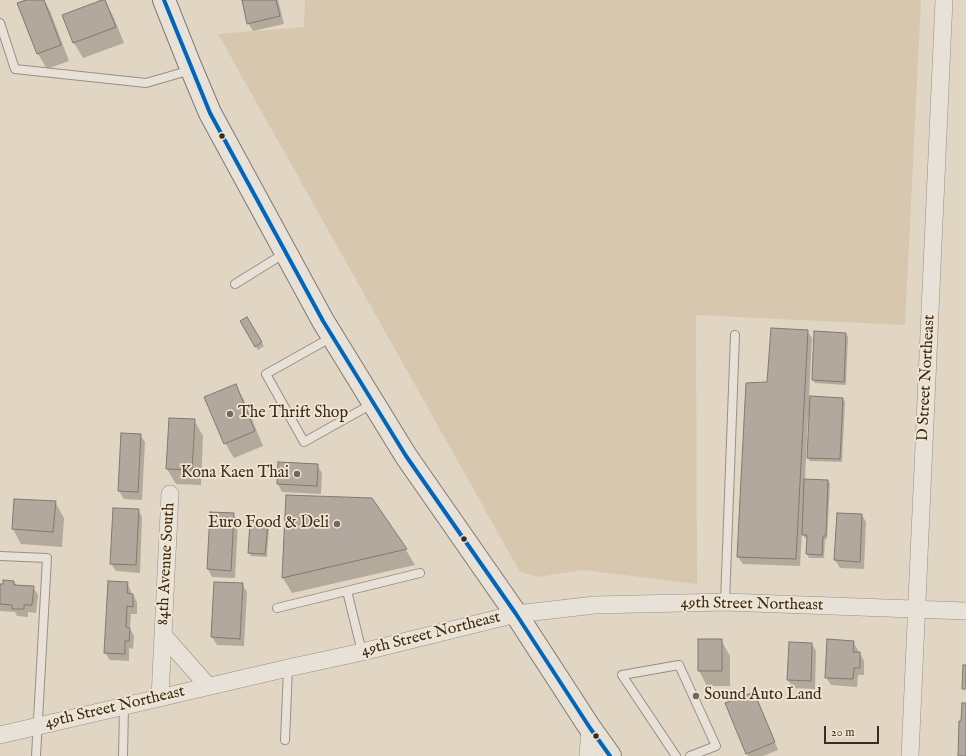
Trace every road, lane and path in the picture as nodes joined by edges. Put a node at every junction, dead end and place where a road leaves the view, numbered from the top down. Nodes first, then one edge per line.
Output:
1 (944, 0) edge
2 (166, 1) edge
3 (0, 23) edge
4 (192, 70) junction
5 (286, 253) junction
6 (235, 284) dead end
7 (735, 335) dead end
8 (332, 337) junction
9 (373, 404) junction
10 (170, 494) dead end
11 (0, 556) edge
12 (420, 573) dead end
13 (347, 591) junction
14 (725, 602) junction
15 (277, 608) dead end
16 (916, 609) junction
17 (966, 611) edge
18 (516, 614) junction
19 (163, 635) junction
20 (362, 652) junction
21 (288, 668) junction
22 (208, 686) junction
23 (160, 698) junction
24 (124, 706) junction
25 (37, 726) junction
26 (590, 728) junction
27 (0, 735) edge
28 (285, 740) dead end
29 (36, 756) edge
30 (123, 756) edge
31 (588, 756) edge
32 (610, 756) edge
33 (676, 756) edge
34 (690, 756) edge
35 (910, 756) edge

1 - 16 street, D Street Northeast
2 - 4 main road
3 - 4 lane
4 - 5 main road
5 - 6 lane
5 - 8 main road
7 - 14 lane
8 - 9 main road
8 - 9 lane
9 - 18 main road
10 - 19 street, 84th Avenue South
11 - 25 lane
12 - 13 lane
13 - 15 lane
13 - 20 lane
14 - 16 street, 49th Street Northeast
14 - 18 street, 49th Street Northeast
16 - 17 street, 49th Street Northeast
16 - 35 street, D Street Northeast
18 - 20 street, 49th Street Northeast
18 - 26 main road
19 - 22 street, 84th Avenue South
19 - 23 street, 84th Avenue South
20 - 21 street, 49th Street Northeast
21 - 22 street, 49th Street Northeast
21 - 28 lane
22 - 23 street, 49th Street Northeast
23 - 24 street, 49th Street Northeast
24 - 25 street, 49th Street Northeast
24 - 30 lane
25 - 27 street, 49th Street Northeast
25 - 29 lane
26 - 31 street
26 - 32 main road
33 - 34 lane

